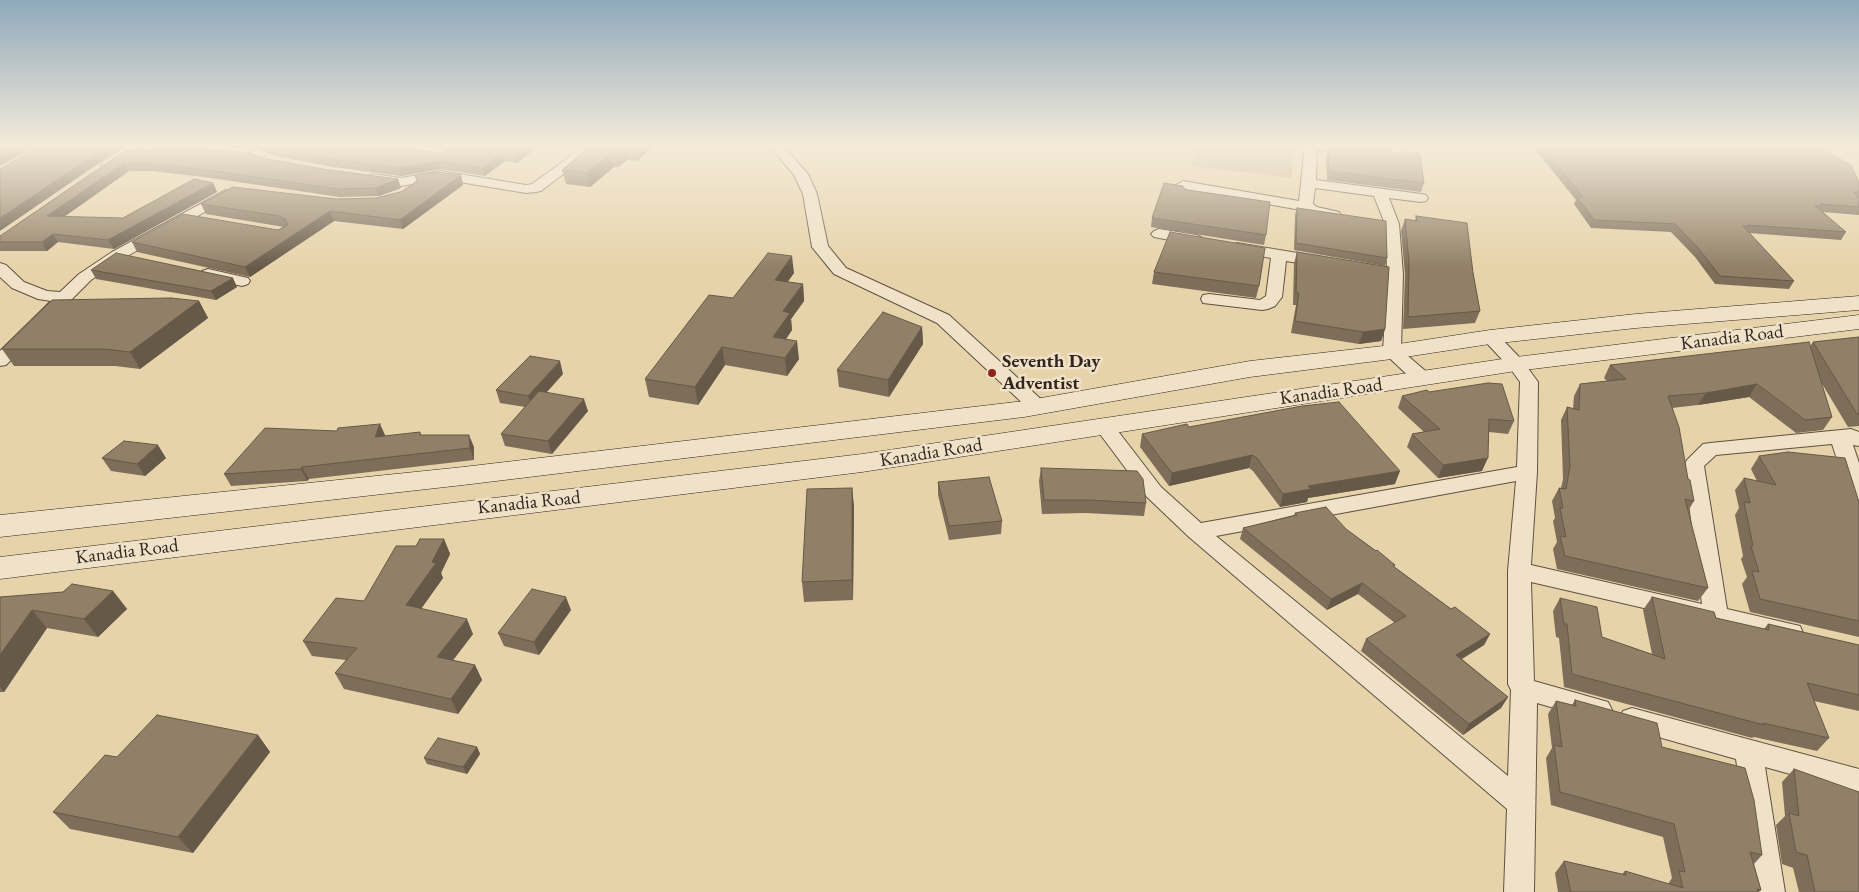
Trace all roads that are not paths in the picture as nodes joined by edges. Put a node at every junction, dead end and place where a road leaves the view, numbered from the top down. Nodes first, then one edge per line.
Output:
1 (224, 187) edge
2 (410, 187) edge
3 (512, 187) edge
4 (538, 187) edge
5 (807, 187) edge
6 (1192, 187) edge
7 (1308, 187) edge
8 (1338, 187) edge
9 (1380, 192) junction
10 (398, 197) edge
11 (1421, 198) dead end
12 (1305, 206) junction
13 (185, 217) junction
14 (1348, 217) edge
15 (205, 220) edge
16 (1375, 221) edge
17 (1392, 224) junction
18 (1159, 234) dead end
19 (118, 255) junction
20 (1279, 255) junction
21 (137, 259) edge
22 (0, 268) edge
23 (194, 271) edge
24 (1395, 274) junction
25 (242, 281) dead end
26 (64, 298) junction
27 (1209, 299) dead end
28 (1859, 303) edge
29 (1636, 321) junction
30 (1859, 322) edge
31 (1490, 337) junction
32 (1666, 346) junction
33 (1392, 352) junction
34 (0, 361) edge
35 (1516, 364) junction
36 (1422, 378) junction
37 (1037, 406) junction
38 (1104, 426) junction
39 (1853, 437) edge
40 (1526, 472) junction
41 (463, 476) junction
42 (1859, 493) edge
43 (454, 512) junction
44 (0, 526) edge
45 (1197, 532) junction
46 (0, 568) edge
47 (1519, 571) junction
48 (1716, 616) junction
49 (1811, 638) edge
50 (1524, 689) junction
51 (1749, 752) junction
52 (1859, 781) edge
53 (1522, 804) junction
54 (1519, 892) edge
55 (1770, 892) edge

1 - 13 street
2 - 10 street
3 - 4 street
5 - 37 street
6 - 12 street
7 - 12 street
8 - 9 street
9 - 11 street
9 - 17 street
12 - 14 street
13 - 15 street
13 - 19 street
16 - 17 street
17 - 24 street
18 - 20 street
19 - 21 street
19 - 26 street
20 - 24 street
20 - 27 street
22 - 26 street
23 - 25 street
24 - 33 street
26 - 34 street
28 - 29 main road, Kanadia Road
29 - 31 main road, Kanadia Road
29 - 32 main road
30 - 32 main road, Kanadia Road
31 - 33 main road, Kanadia Road
31 - 35 street
32 - 35 main road, Kanadia Road
33 - 36 street
33 - 37 main road, Kanadia Road
35 - 36 main road, Kanadia Road
35 - 40 street
36 - 38 main road, Kanadia Road
37 - 41 main road, Kanadia Road
38 - 43 main road, Kanadia Road
38 - 45 street
39 - 42 street
39 - 48 street
40 - 45 street
40 - 47 street
41 - 43 main road
41 - 44 main road, Kanadia Road
43 - 46 main road, Kanadia Road
45 - 53 street
47 - 48 street
47 - 50 street
48 - 49 street
50 - 51 street
50 - 53 street
51 - 52 street
51 - 55 street
53 - 54 street

